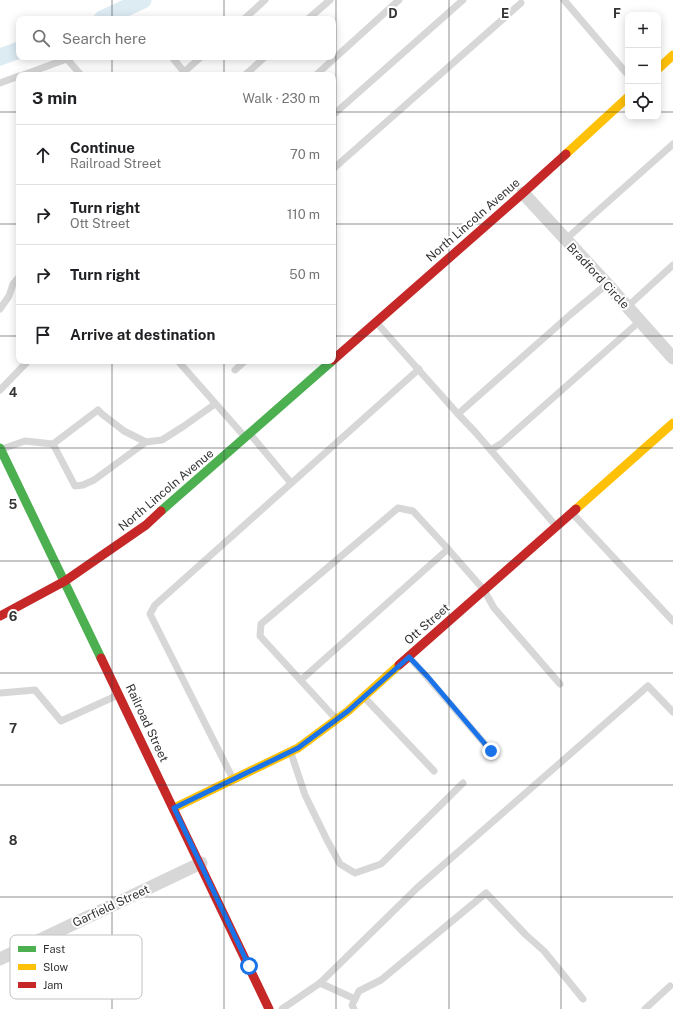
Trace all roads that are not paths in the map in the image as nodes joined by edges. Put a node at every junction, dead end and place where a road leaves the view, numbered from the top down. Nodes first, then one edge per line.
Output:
1 (265, 0) edge
2 (330, 0) edge
3 (399, 0) edge
4 (463, 0) edge
5 (564, 0) edge
6 (521, 3) dead end
7 (247, 16) edge
8 (311, 16) edge
9 (673, 55) edge
10 (336, 57) edge
11 (64, 60) edge
12 (71, 60) edge
13 (175, 60) edge
14 (198, 60) edge
15 (262, 60) edge
16 (333, 60) edge
17 (661, 66) edge
18 (625, 71) edge
19 (31, 72) edge
20 (79, 72) edge
21 (185, 72) edge
22 (187, 72) edge
23 (248, 72) edge
24 (319, 72) edge
25 (16, 77) edge
26 (0, 83) edge
27 (625, 99) edge
28 (336, 112) edge
29 (673, 144) edge
30 (336, 166) edge
31 (523, 193) junction
32 (565, 240) junction
33 (673, 265) edge
34 (16, 280) edge
35 (607, 284) junction
36 (627, 307) junction
37 (0, 309) edge
38 (640, 321) junction
39 (376, 322) junction
40 (336, 356) edge
41 (673, 358) edge
42 (25, 364) edge
43 (181, 364) edge
44 (242, 364) edge
45 (327, 364) edge
46 (418, 369) junction
47 (235, 370) dead end
48 (0, 390) edge
49 (216, 404) junction
50 (458, 414) junction
51 (673, 423) edge
52 (248, 436) junction
53 (146, 442) junction
54 (53, 444) junction
55 (0, 449) edge
56 (491, 450) junction
57 (291, 482) junction
58 (572, 512) junction
59 (556, 527) junction
60 (448, 549) junction
61 (65, 581) junction
62 (484, 590) junction
63 (0, 616) edge
64 (673, 621) edge
65 (409, 657) junction
66 (301, 680) junction
67 (560, 684) dead end
68 (0, 693) edge
69 (120, 694) junction
70 (364, 696) junction
71 (673, 712) edge
72 (337, 719) junction
73 (291, 751) junction
74 (491, 751) dead end
75 (434, 771) dead end
76 (233, 779) junction
77 (463, 783) dead end
78 (174, 808) junction
79 (201, 863) junction
80 (50, 935) edge
81 (10, 954) edge
82 (0, 959) edge
83 (320, 983) junction
84 (670, 986) dead end
85 (355, 998) junction
86 (583, 999) dead end
87 (269, 1009) edge
88 (282, 1009) edge
89 (354, 1009) edge
90 (645, 1009) edge

1 - 7 lane
2 - 8 lane
3 - 10 lane
4 - 28 lane
5 - 18 lane
6 - 30 lane
9 - 17 main road
11 - 19 lane
12 - 20 lane
13 - 21 lane
14 - 22 lane
15 - 23 lane
16 - 24 lane
25 - 26 lane
27 - 31 main road, North Lincoln Avenue
29 - 32 lane
31 - 32 street, Bradford Circle
31 - 39 main road, North Lincoln Avenue
32 - 35 street, Bradford Circle
33 - 36 lane
34 - 37 lane
35 - 36 street, Bradford Circle
35 - 50 lane
36 - 38 street, Bradford Circle
38 - 41 street, Bradford Circle
38 - 56 lane
39 - 40 main road, North Lincoln Avenue
39 - 46 lane
42 - 48 lane
43 - 49 lane
44 - 47 lane
45 - 52 main road, North Lincoln Avenue
46 - 50 lane
46 - 57 lane
49 - 52 lane
49 - 53 lane
50 - 56 lane
51 - 58 main road, Ott Street
52 - 57 lane
52 - 61 main road, North Lincoln Avenue
53 - 54 lane
53 - 54 lane
54 - 55 lane
55 - 61 main road, Railroad Street
56 - 59 lane
57 - 76 lane
58 - 59 main road, Ott Street
58 - 64 lane
59 - 62 main road, Ott Street
60 - 62 lane
60 - 66 lane
60 - 66 lane
61 - 63 main road, North Lincoln Avenue
61 - 69 main road, Railroad Street
62 - 65 main road, Ott Street
62 - 67 lane
65 - 70 main road, Ott Street
65 - 74 lane
66 - 72 lane
68 - 69 lane
69 - 78 main road, Railroad Street
70 - 72 main road, Ott Street
70 - 75 lane
71 - 83 lane
72 - 73 main road, Ott Street
73 - 76 main road, Ott Street
73 - 77 lane
76 - 78 main road, Ott Street
78 - 79 main road, Railroad Street
79 - 80 street, Garfield Street
79 - 87 main road, Railroad Street
81 - 82 street, Garfield Street
83 - 85 lane
83 - 88 lane
84 - 90 lane
85 - 86 lane
85 - 89 lane

